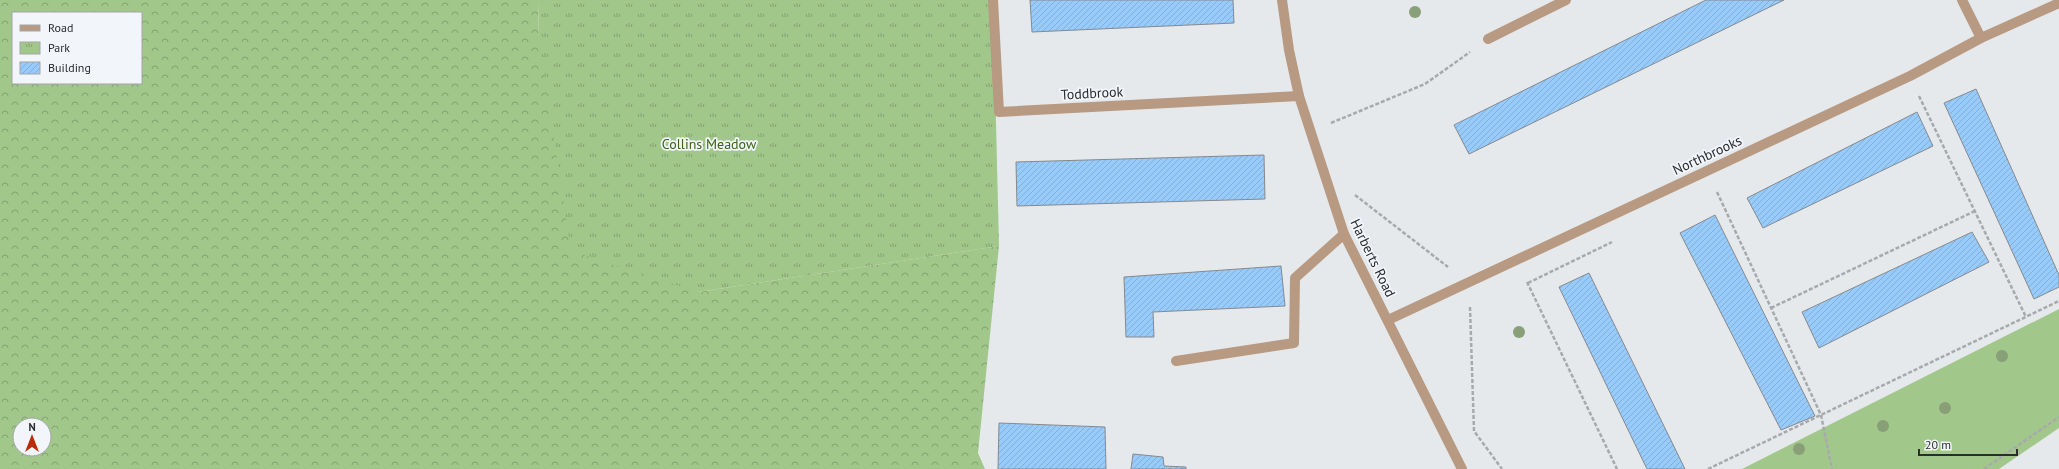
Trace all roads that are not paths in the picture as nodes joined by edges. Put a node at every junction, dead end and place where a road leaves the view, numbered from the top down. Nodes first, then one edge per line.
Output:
1 (993, 0) edge
2 (1282, 0) edge
3 (1566, 0) edge
4 (1962, 0) edge
5 (2059, 3) edge
6 (1982, 38) junction
7 (1488, 39) road end
8 (1299, 96) junction
9 (1344, 234) junction
10 (1388, 320) junction
11 (1176, 361) dead end
12 (1462, 469) edge

1 - 8 street, Toddbrook
2 - 8 street, Harberts Road
3 - 7 street
4 - 6 street
5 - 6 street, Northbrooks
6 - 10 street, Northbrooks
8 - 9 street, Harberts Road
9 - 10 street, Harberts Road
9 - 11 street
10 - 12 street, Harberts Road

